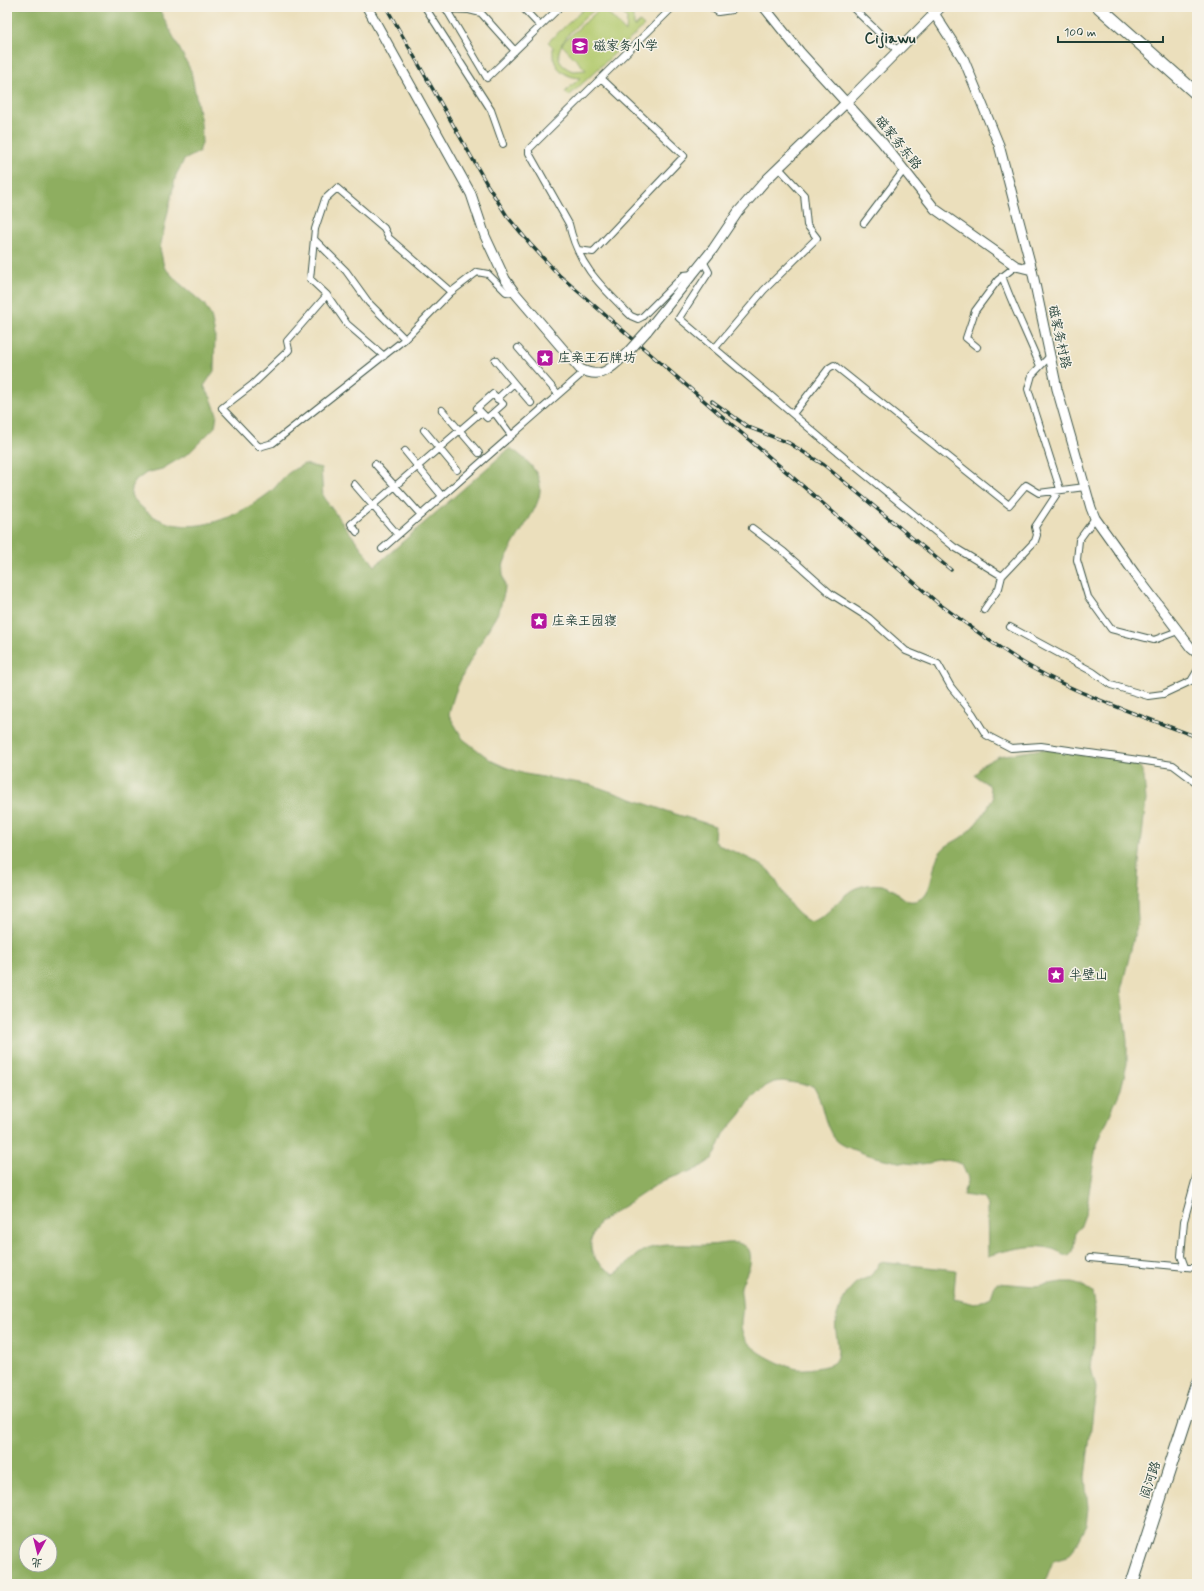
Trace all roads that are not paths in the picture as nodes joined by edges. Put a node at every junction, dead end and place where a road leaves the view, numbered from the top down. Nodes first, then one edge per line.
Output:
1 (367, 7) edge
2 (424, 7) edge
3 (522, 7) edge
4 (560, 7) edge
5 (673, 7) edge
6 (710, 7) edge
7 (734, 7) edge
8 (764, 7) edge
9 (852, 7) edge
10 (941, 7) edge
11 (1099, 7) edge
12 (446, 8) edge
13 (932, 11) edge
14 (540, 26) junction
15 (515, 51) junction
16 (898, 51) junction
17 (602, 78) junction
18 (1197, 94) edge
19 (847, 102) junction
20 (503, 144) dead end
21 (779, 168) junction
22 (904, 170) junction
23 (864, 224) dead end
24 (314, 239) junction
25 (578, 250) junction
26 (703, 261) junction
27 (1016, 266) junction
28 (1032, 270) junction
29 (693, 274) junction
30 (1002, 276) junction
31 (451, 292) junction
32 (514, 293) junction
33 (327, 294) junction
34 (405, 339) junction
35 (977, 347) dead end
36 (518, 348) dead end
37 (715, 348) junction
38 (384, 356) junction
39 (1050, 356) junction
40 (494, 360) dead end
41 (1040, 366) junction
42 (585, 371) junction
43 (514, 383) junction
44 (558, 394) junction
45 (497, 398) junction
46 (531, 402) dead end
47 (442, 410) dead end
48 (481, 412) junction
49 (494, 412) junction
50 (792, 414) junction
51 (424, 430) dead end
52 (460, 431) junction
53 (511, 435) junction
54 (439, 448) junction
55 (405, 451) dead end
56 (479, 453) dead end
57 (375, 464) dead end
58 (418, 467) junction
59 (458, 470) dead end
60 (354, 484) dead end
61 (395, 486) junction
62 (1084, 487) junction
63 (1060, 489) junction
64 (442, 496) junction
65 (373, 505) junction
66 (421, 515) junction
67 (1095, 518) junction
68 (752, 528) dead end
69 (357, 532) dead end
70 (398, 535) junction
71 (382, 549) dead end
72 (1002, 576) junction
73 (984, 610) dead end
74 (1010, 627) dead end
75 (1178, 631) junction
76 (1197, 653) edge
77 (1197, 671) edge
78 (1197, 783) edge
79 (1197, 1174) edge
80 (1090, 1258) dead end
81 (1185, 1267) junction
82 (1197, 1268) edge
83 (1197, 1384) edge
84 (1132, 1584) edge

1 - 32 street
2 - 20 street
3 - 14 street
4 - 14 street
5 - 17 street
6 - 7 street
8 - 19 street, 磁家务东路
9 - 16 street
10 - 13 street
11 - 18 highway
12 - 15 street
12 - 15 street
13 - 16 street
13 - 28 street, 磁家务村路
14 - 15 street
16 - 19 street
17 - 25 street
17 - 25 street
19 - 21 street
19 - 22 street, 磁家务东路
21 - 26 street
21 - 37 street
22 - 23 street
22 - 27 street, 磁家务东路
24 - 31 street
24 - 33 street
24 - 34 street
25 - 29 street
26 - 29 street
26 - 37 street
27 - 28 street, 磁家务东路
27 - 30 street
28 - 39 street, 磁家务村路
29 - 42 street, bridge
30 - 35 street
30 - 41 street
31 - 32 street
31 - 34 street
32 - 42 street
33 - 38 street
33 - 38 street
34 - 38 street
36 - 44 street
37 - 50 street
39 - 41 street
39 - 62 street, 磁家务村路
40 - 43 street
41 - 63 street
42 - 44 street
43 - 45 street
43 - 46 street
44 - 53 street
45 - 48 street
45 - 49 street
47 - 52 street
48 - 49 street
48 - 52 street
49 - 53 street
50 - 63 street
50 - 72 street
51 - 54 street
52 - 54 street
52 - 56 street
53 - 64 street
54 - 58 street
54 - 59 street
55 - 58 street
57 - 61 street
58 - 61 street
58 - 64 street
60 - 65 street
61 - 65 street
61 - 66 street
62 - 63 street
62 - 67 street, 磁家务村路
63 - 72 street
64 - 66 street
65 - 69 street
65 - 70 street
66 - 70 street
67 - 75 street, 磁家务村路
67 - 75 street
68 - 78 street
70 - 71 street
72 - 73 street
74 - 77 street
75 - 76 street, 磁家务村路
79 - 81 street
80 - 81 street
81 - 82 street
83 - 84 highway, 阎河路

